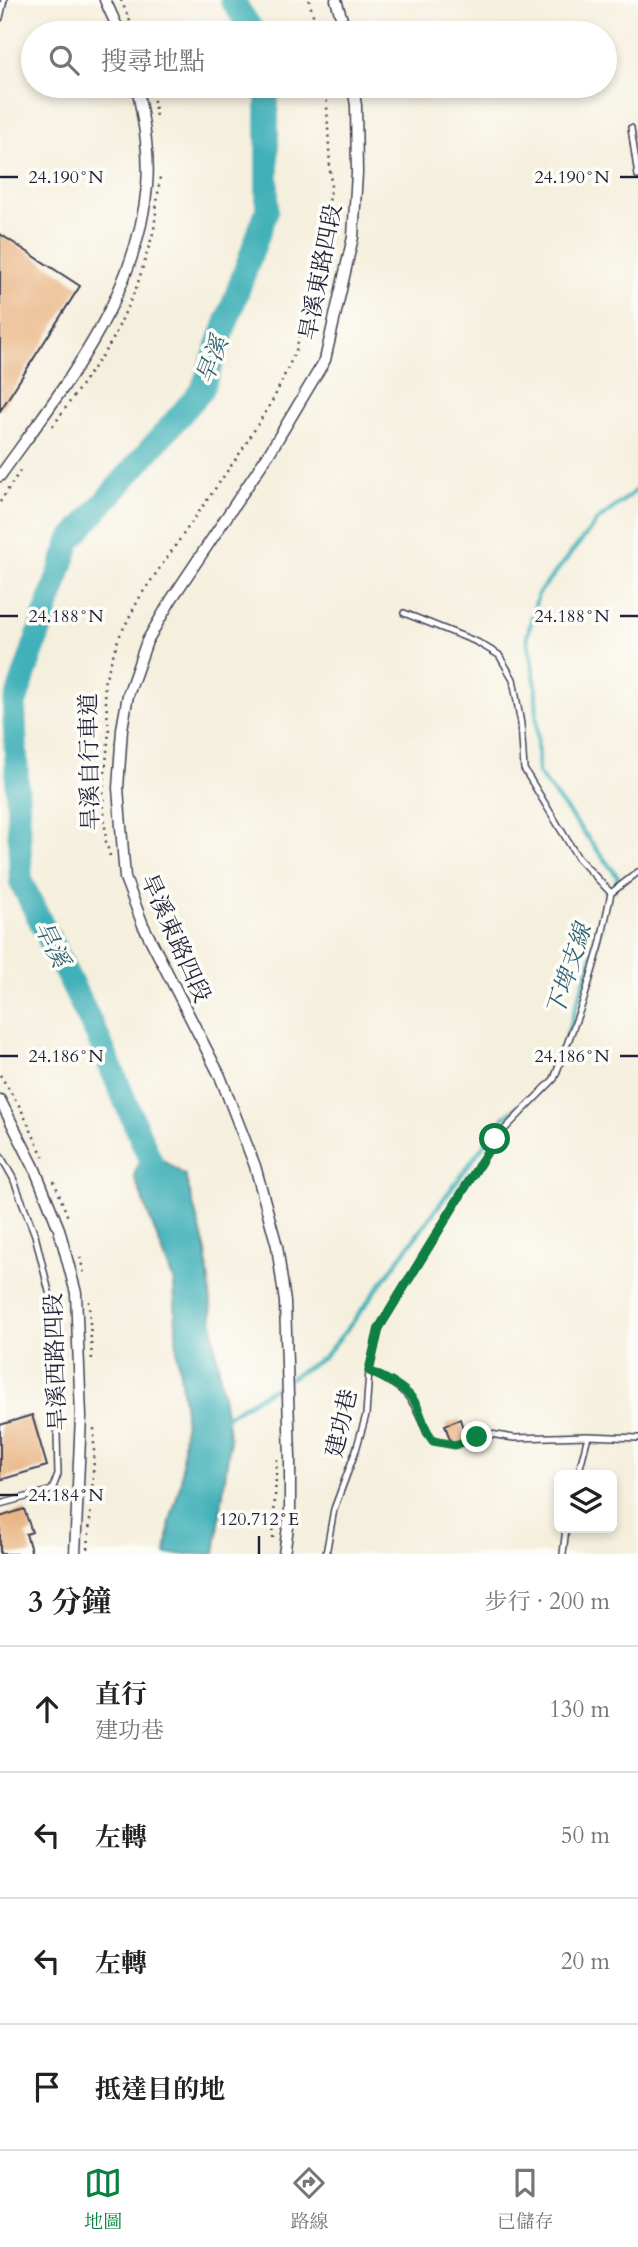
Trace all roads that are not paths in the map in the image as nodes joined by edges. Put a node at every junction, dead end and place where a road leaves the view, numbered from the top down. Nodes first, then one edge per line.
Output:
1 (4, 0) edge
2 (105, 0) edge
3 (336, 0) edge
4 (0, 18) edge
5 (115, 21) edge
6 (342, 21) edge
7 (139, 98) edge
8 (355, 98) edge
9 (631, 128) dead end
10 (638, 176) edge
11 (0, 477) edge
12 (404, 613) dead end
13 (638, 872) edge
14 (611, 893) junction
15 (0, 1100) edge
16 (0, 1154) edge
17 (369, 1371) junction
18 (479, 1432) road end
19 (426, 1433) road end
20 (588, 1436) junction
21 (638, 1438) edge
22 (579, 1470) edge
23 (0, 1504) edge
24 (565, 1533) edge
25 (75, 1554) edge
26 (284, 1554) edge
27 (326, 1554) edge
28 (563, 1554) edge

1 - 4 lane
2 - 5 street
3 - 6 street
7 - 11 street
8 - 26 street, 旱溪東路四段
9 - 10 lane
12 - 14 lane
13 - 14 lane
14 - 17 lane, 建功巷
15 - 25 street, 旱溪西路四段
16 - 23 lane
17 - 19 lane
17 - 27 lane, 建功巷
18 - 20 lane
20 - 21 lane
20 - 22 lane
24 - 28 lane

